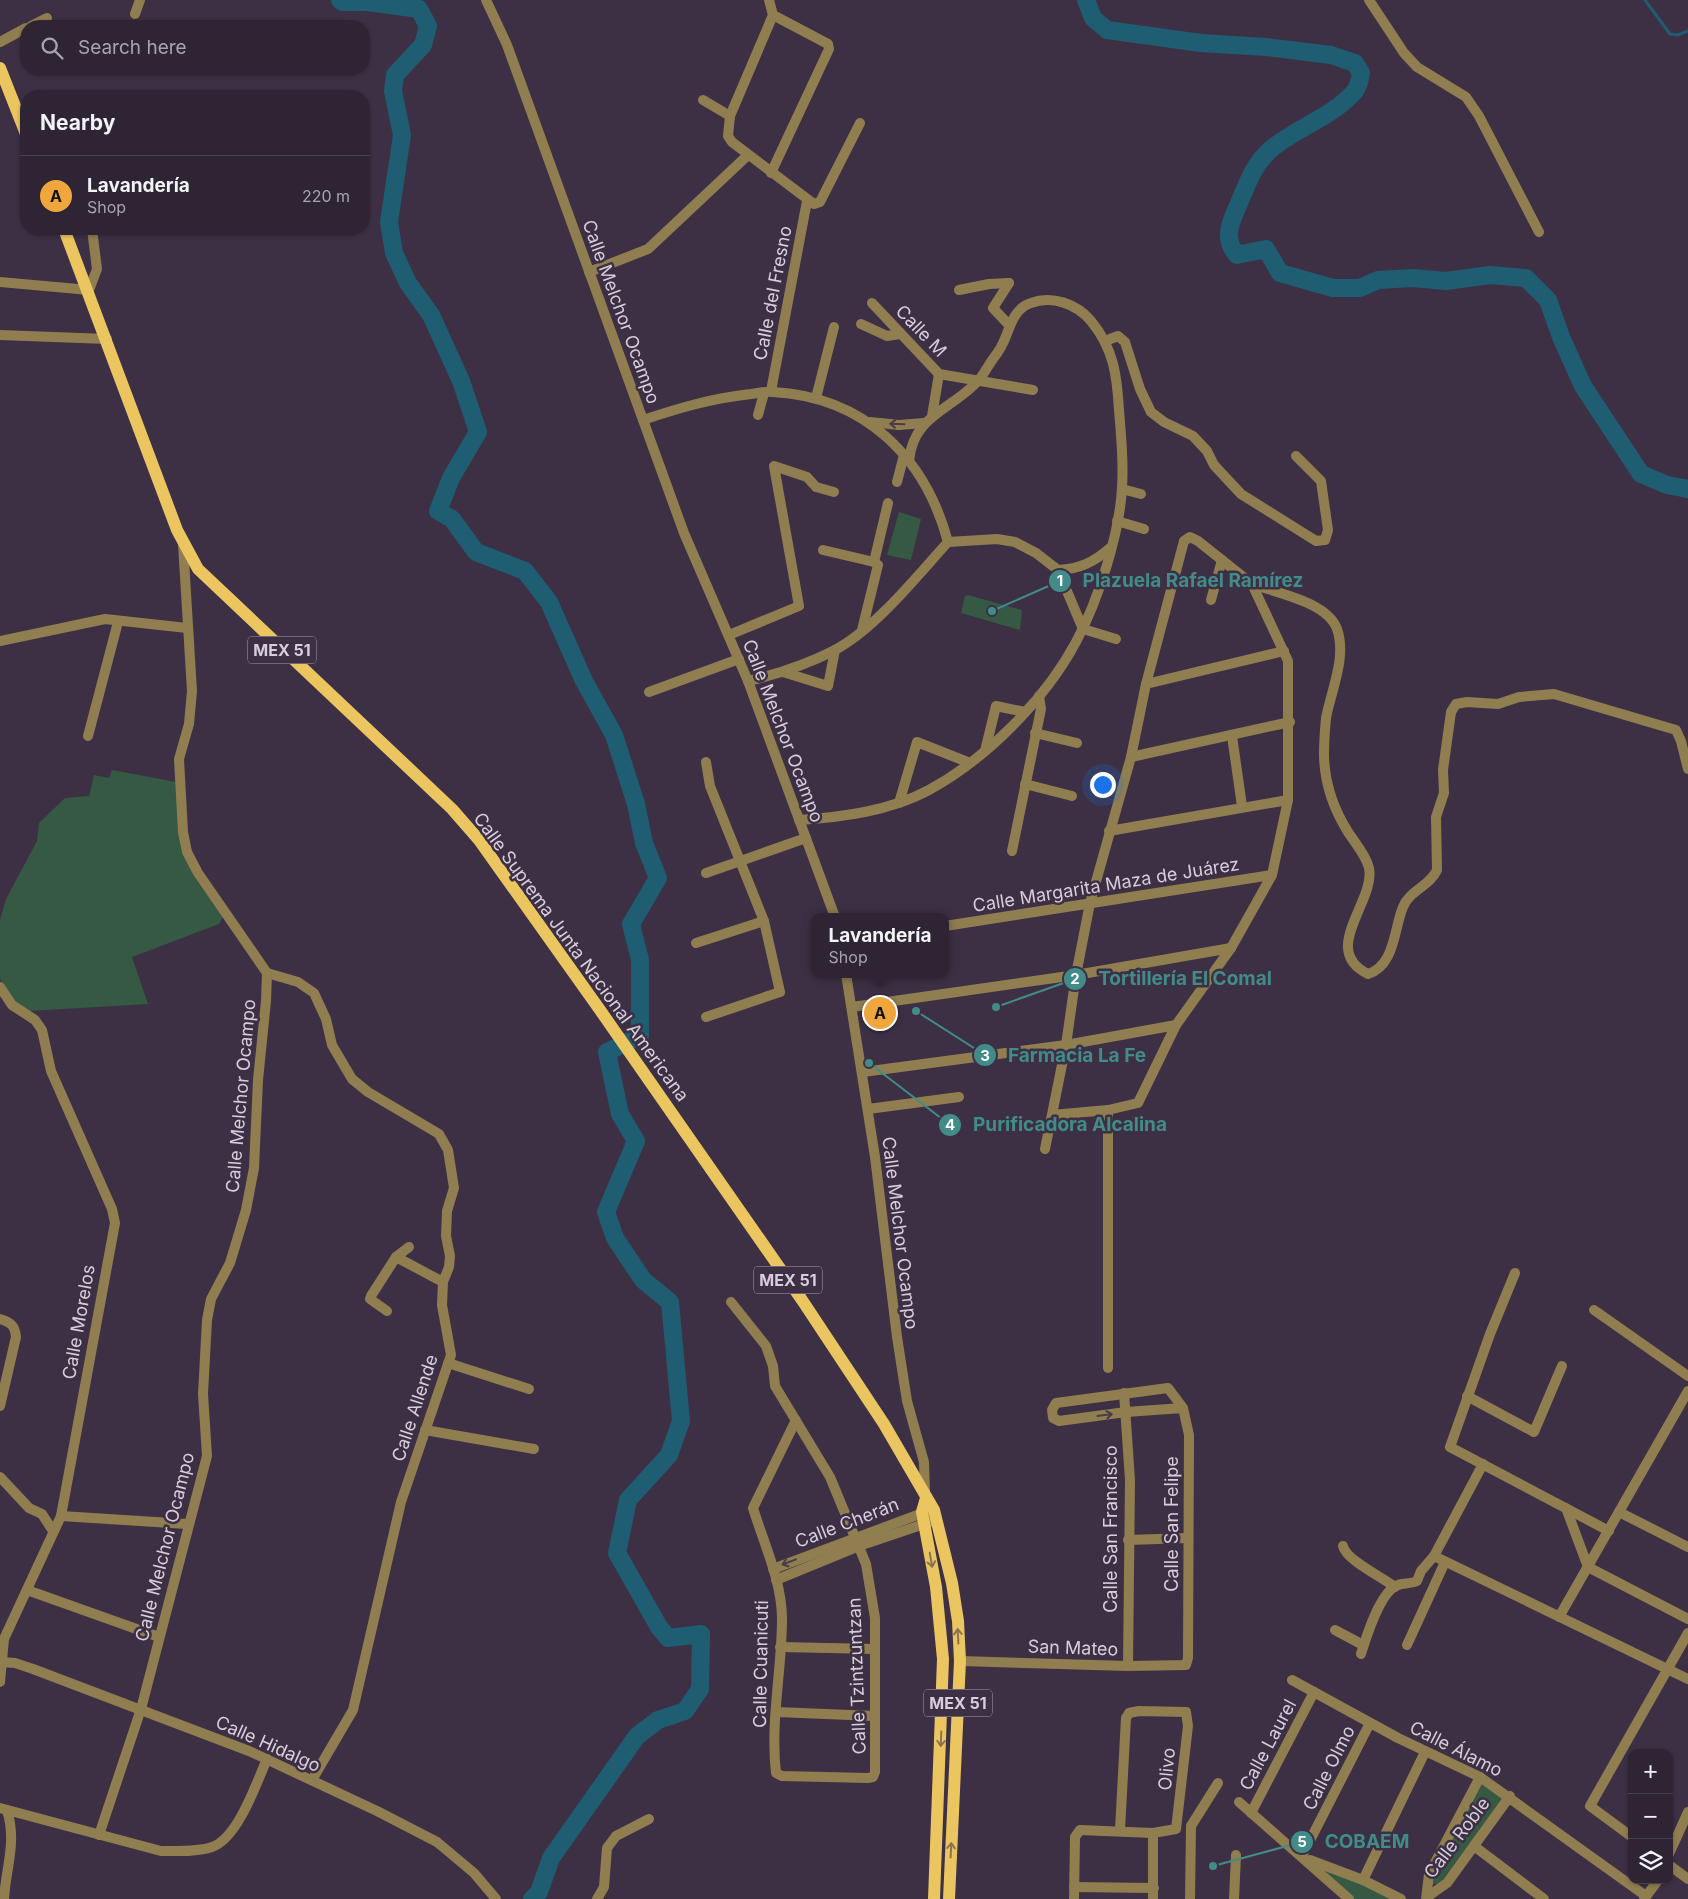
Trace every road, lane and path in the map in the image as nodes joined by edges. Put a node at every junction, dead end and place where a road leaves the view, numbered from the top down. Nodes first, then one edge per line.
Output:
1 (140, 0) edge
2 (769, 0) edge
3 (1369, 0) edge
4 (487, 1) edge
5 (135, 14) dead end
6 (773, 15) junction
7 (47, 18) dead end
8 (43, 20) edge
9 (20, 31) edge
10 (0, 42) edge
11 (0, 68) edge
12 (4, 90) edge
13 (703, 100) dead end
14 (730, 116) junction
15 (20, 122) edge
16 (860, 123) dead end
17 (748, 155) junction
18 (772, 173) junction
19 (807, 201) junction
20 (1539, 232) dead end
21 (66, 235) edge
22 (93, 235) edge
23 (589, 272) junction
24 (0, 282) edge
25 (89, 290) junction
26 (959, 290) dead end
27 (872, 303) dead end
28 (861, 324) dead end
29 (1009, 325) junction
30 (834, 327) dead end
31 (900, 334) junction
32 (0, 335) edge
33 (107, 339) junction
34 (1104, 341) junction
35 (939, 374) junction
36 (979, 380) junction
37 (1033, 390) dead end
38 (768, 392) junction
39 (816, 398) junction
40 (758, 415) dead end
41 (643, 420) junction
42 (928, 420) junction
43 (870, 422) junction
44 (1296, 456) dead end
45 (906, 458) junction
46 (898, 482) dead end
47 (1122, 489) junction
48 (829, 491) dead end
49 (1141, 494) dead end
50 (888, 503) dead end
51 (1117, 521) junction
52 (1144, 529) dead end
53 (948, 542) junction
54 (183, 544) junction
55 (1111, 547) junction
56 (823, 550) dead end
57 (1222, 560) junction
58 (874, 562) junction
59 (1058, 570) junction
60 (1252, 584) junction
61 (1211, 600) dead end
62 (118, 622) junction
63 (187, 628) junction
64 (1082, 628) junction
65 (862, 632) junction
66 (729, 635) junction
67 (1116, 640) dead end
68 (0, 641) edge
69 (835, 650) junction
70 (1284, 651) junction
71 (739, 660) junction
72 (783, 672) junction
73 (748, 681) junction
74 (1146, 684) junction
75 (649, 692) dead end
76 (1039, 696) junction
77 (1024, 712) junction
78 (1290, 722) junction
79 (1035, 733) junction
80 (88, 736) dead end
81 (1232, 736) junction
82 (1077, 743) dead end
83 (984, 752) junction
84 (1131, 757) junction
85 (706, 762) dead end
86 (970, 763) junction
87 (1688, 769) edge
88 (1025, 784) junction
89 (1072, 796) dead end
90 (1288, 800) junction
91 (899, 803) junction
92 (1242, 806) junction
93 (799, 820) junction
94 (1109, 831) junction
95 (806, 838) junction
96 (1012, 851) dead end
97 (740, 860) junction
98 (706, 873) dead end
99 (1272, 876) junction
100 (1090, 903) junction
101 (834, 913) edge
102 (764, 921) junction
103 (949, 925) edge
104 (696, 943) dead end
105 (1231, 948) junction
106 (267, 972) junction
107 (1076, 975) junction
108 (847, 978) edge
109 (0, 987) edge
110 (852, 1007) junction
111 (706, 1017) dead end
112 (1176, 1025) junction
113 (1066, 1044) junction
114 (863, 1072) junction
115 (959, 1097) dead end
116 (868, 1109) junction
117 (1108, 1110) junction
118 (1052, 1115) junction
119 (1045, 1149) dead end
120 (409, 1247) dead end
121 (396, 1257) junction
122 (1514, 1273) dead end
123 (443, 1282) junction
124 (731, 1302) dead end
125 (1594, 1310) dead end
126 (387, 1311) dead end
127 (0, 1319) edge
128 (448, 1363) junction
129 (1562, 1366) dead end
130 (1108, 1368) dead end
131 (1688, 1376) edge
132 (529, 1389) dead end
133 (1688, 1391) edge
134 (1124, 1393) junction
135 (1466, 1396) junction
136 (0, 1406) edge
137 (1183, 1408) junction
138 (1126, 1412) junction
139 (796, 1420) junction
140 (425, 1430) junction
141 (534, 1449) dead end
142 (1483, 1464) junction
143 (0, 1477) edge
144 (925, 1496) junction
145 (1566, 1508) junction
146 (1619, 1512) junction
147 (61, 1516) junction
148 (929, 1516) junction
149 (188, 1524) junction
150 (53, 1530) junction
151 (1608, 1531) junction
152 (1188, 1538) junction
153 (1128, 1540) junction
154 (857, 1542) junction
155 (1343, 1546) dead end
156 (1688, 1547) edge
157 (1434, 1556) junction
158 (1445, 1562) junction
159 (1588, 1567) junction
160 (773, 1569) junction
161 (776, 1580) junction
162 (1395, 1587) junction
163 (26, 1590) junction
164 (1559, 1617) junction
165 (1688, 1619) edge
166 (1335, 1630) dead end
167 (1688, 1633) edge
168 (159, 1637) junction
169 (1407, 1644) dead end
170 (780, 1647) junction
171 (875, 1649) junction
172 (960, 1661) junction
173 (2, 1662) junction
174 (1186, 1665) joint
175 (1128, 1666) junction
176 (1668, 1670) junction
177 (1688, 1679) edge
178 (1292, 1680) dead end
179 (0, 1682) edge
180 (1314, 1692) junction
181 (141, 1709) junction
182 (776, 1712) junction
183 (875, 1716) junction
184 (1370, 1723) junction
185 (1425, 1752) junction
186 (267, 1759) junction
187 (874, 1777) joint
188 (1480, 1777) junction
189 (312, 1780) junction
190 (1218, 1783) dead end
191 (1510, 1796) junction
192 (1240, 1802) dead end
193 (3, 1809) edge
194 (1688, 1812) edge
195 (1251, 1813) junction
196 (649, 1819) dead end
197 (1120, 1830) junction
198 (1154, 1832) junction
199 (1628, 1834) edge
200 (99, 1835) junction
201 (1673, 1845) edge
202 (1474, 1846) junction
203 (1236, 1855) dead end
204 (1303, 1857) junction
205 (1673, 1868) edge
206 (1688, 1879) edge
207 (1362, 1880) junction
208 (1655, 1884) edge
209 (1074, 1887) junction
210 (1154, 1894) edge
211 (1430, 1896) edge
212 (1645, 1897) edge
213 (4, 1899) edge
214 (496, 1899) edge
215 (596, 1899) edge
216 (934, 1899) edge
217 (949, 1899) edge
218 (1074, 1899) edge
219 (1190, 1899) edge
220 (1234, 1899) edge
221 (1349, 1899) edge
222 (1401, 1899) edge
223 (1544, 1899) edge

1 - 5 street
2 - 6 street
3 - 20 street
4 - 23 street, Calle Melchor Ocampo
6 - 14 street
6 - 18 street
7 - 8 street
9 - 10 street
11 - 12 main road
12 - 15 main road
13 - 14 street
14 - 17 street
16 - 19 street
17 - 18 street
17 - 23 street
18 - 19 street
19 - 38 street, Calle del Fresno
21 - 25 main road, Calle Suprema Junta Nacional Americana / MEX 51
22 - 25 street
23 - 41 street, Calle Melchor Ocampo
24 - 25 street
25 - 33 main road, Calle Suprema Junta Nacional Americana / MEX 51
26 - 29 street
27 - 31 street, Calle M
28 - 31 street
29 - 34 street
29 - 36 street
30 - 39 street
31 - 35 street, Calle M
32 - 33 street
33 - 54 main road, Calle Suprema Junta Nacional Americana / MEX 51
34 - 44 street
34 - 47 street
35 - 36 street, Calle M
35 - 42 street
36 - 37 street, Calle M
36 - 42 street
38 - 39 street
38 - 40 street, Calle del Fresno
38 - 41 street
39 - 43 street
41 - 66 street, Calle Melchor Ocampo
42 -> 43 street
42 - 45 street
43 - 45 street
45 - 46 street
45 - 53 street
47 - 49 street
47 - 51 street
48 - 66 street, Calle Melchor Ocampo
50 - 58 street
51 - 52 street
51 - 55 street
53 - 59 street
53 - 65 street
54 - 63 street
54 - 144 main road, Calle Suprema Junta Nacional Americana / MEX 51
55 - 59 street
55 - 64 street
56 - 58 street
57 - 60 street
57 - 61 street
57 - 74 street
58 - 65 street
59 - 64 street
60 - 70 street
60 - 87 street
62 - 63 street
62 - 68 street
62 - 80 street
63 - 106 street
64 - 67 street
64 - 76 street
65 - 69 street
66 - 71 street, Calle Melchor Ocampo
69 - 72 street
69 - 72 street
70 - 74 street
70 - 78 street
71 - 73 street, Calle Melchor Ocampo
71 - 75 street
72 - 73 street
73 - 93 street, Calle Melchor Ocampo
74 - 84 street
76 - 77 street
76 - 79 street
77 - 83 street
77 - 83 street
78 - 81 street
78 - 90 street
79 - 82 street
79 - 88 street
81 - 84 street
81 - 92 street
83 - 86 street
84 - 94 street
85 - 97 street
86 - 91 street
86 - 91 street
88 - 89 street
88 - 96 street
90 - 92 street
90 - 99 street
91 - 93 street
92 - 94 street
93 - 95 street, Calle Melchor Ocampo
94 - 100 street
95 - 97 street, Calle Melchor Ocampo
95 - 101 street, Calle Melchor Ocampo
97 - 98 street, Calle Melchor Ocampo
97 - 102 street
99 - 100 street, Calle Margarita Maza de Juárez
99 - 105 street
100 - 103 street, Calle Margarita Maza de Juárez
100 - 107 street
102 - 104 street
102 - 111 street
105 - 107 street
105 - 112 street
106 - 123 street, Calle Allende
106 - 149 street, Calle Melchor Ocampo
107 - 110 street
107 - 113 street
108 - 110 street, Calle Melchor Ocampo
109 - 147 street, Calle Morelos
110 - 114 street, Calle Melchor Ocampo
112 - 113 street
112 - 117 street
113 - 114 street
113 - 118 street
114 - 116 street, Calle Melchor Ocampo
115 - 116 street
116 - 144 street, Calle Melchor Ocampo
117 - 118 street
117 - 130 street
118 - 119 street
120 - 121 street
121 - 123 street
121 - 126 street
122 - 135 street
123 - 128 street, Calle Allende
124 - 139 street, Calle Tzintzuntzan
125 - 131 street
127 - 136 street
128 - 132 street
128 - 140 street, Calle Allende
129 - 135 street
133 - 146 street
134 - 137 street, Calle San Felipe
134 - 138 street, Calle San Francisco
134 -> 138 street
135 - 142 street
137 - 138 street
137 - 152 street, Calle San Felipe
138 - 153 street, Calle San Francisco
139 - 154 street, Calle Tzintzuntzan
139 - 160 street, Calle Cuanicuti
140 - 141 street
140 - 189 street, Calle Allende
142 - 145 street
142 - 157 street
143 - 150 street
144 - 148 main road, MEX 51
145 - 151 street
145 - 159 street
146 - 151 street
146 - 156 street
147 - 149 street
147 - 150 street, Calle Morelos
148 - 154 street, Calle Cherán
172 -> 148 main road, MEX 51
148 -> 216 main road, MEX 51
149 - 168 street, Calle Melchor Ocampo
150 - 163 street, Calle Morelos
151 - 159 street
152 - 153 street
152 - 174 street, Calle San Felipe
153 - 175 street, Calle San Francisco
154 -> 160 street, Calle Cherán
154 - 161 street, Calle Cherán
154 - 171 street, Calle Tzintzuntzan
155 - 162 street
157 - 158 street
157 - 162 street
158 - 164 street
158 - 169 street
159 - 164 street
159 - 165 street
160 - 161 street, Calle Cuanicuti
161 - 170 street, Calle Cuanicuti
162 - 166 street
163 - 168 street
163 - 173 street, Calle Morelos
164 - 176 street
167 - 176 street
168 - 181 street, Calle Melchor Ocampo
170 - 171 street
170 - 182 street, Calle Cuanicuti
171 - 183 street, Calle Tzintzuntzan
172 - 175 street, San Mateo
217 -> 172 main road, MEX 51
173 - 179 street, Calle Morelos
173 - 181 street, Calle Hidalgo
174 - 175 street, San Mateo
176 - 177 street
176 - 199 street
178 - 180 street, Calle Álamo
180 - 184 street, Calle Álamo
180 - 195 street, Calle Laurel
181 - 186 street, Calle Hidalgo
181 - 200 street, Calle Melchor Ocampo
182 - 183 street
182 - 187 street, Calle Cuanicuti
183 - 187 street, Calle Tzintzuntzan
184 - 185 street, Calle Álamo
184 - 204 street, Calle Olmo
185 - 188 street, Calle Álamo
185 - 207 street
186 - 189 street, Calle Hidalgo
186 - 200 street
188 - 191 street, Calle Álamo
188 - 211 street, Calle Roble
189 - 214 street, Calle Hidalgo
190 - 219 street
191 - 202 street, Calle Roble
191 - 212 street, Calle Álamo
192 - 195 street
193 - 200 street
193 - 213 street
194 - 201 street
195 - 204 street
196 - 215 street
197 - 198 street
197 - 198 street, Olivo
197 - 209 street
198 - 210 street
202 - 211 street, Calle Roble
202 - 223 street
203 - 220 street
204 - 207 street
204 - 221 street
205 - 206 street
207 - 222 street
208 - 212 street
209 - 210 street
209 - 218 street

